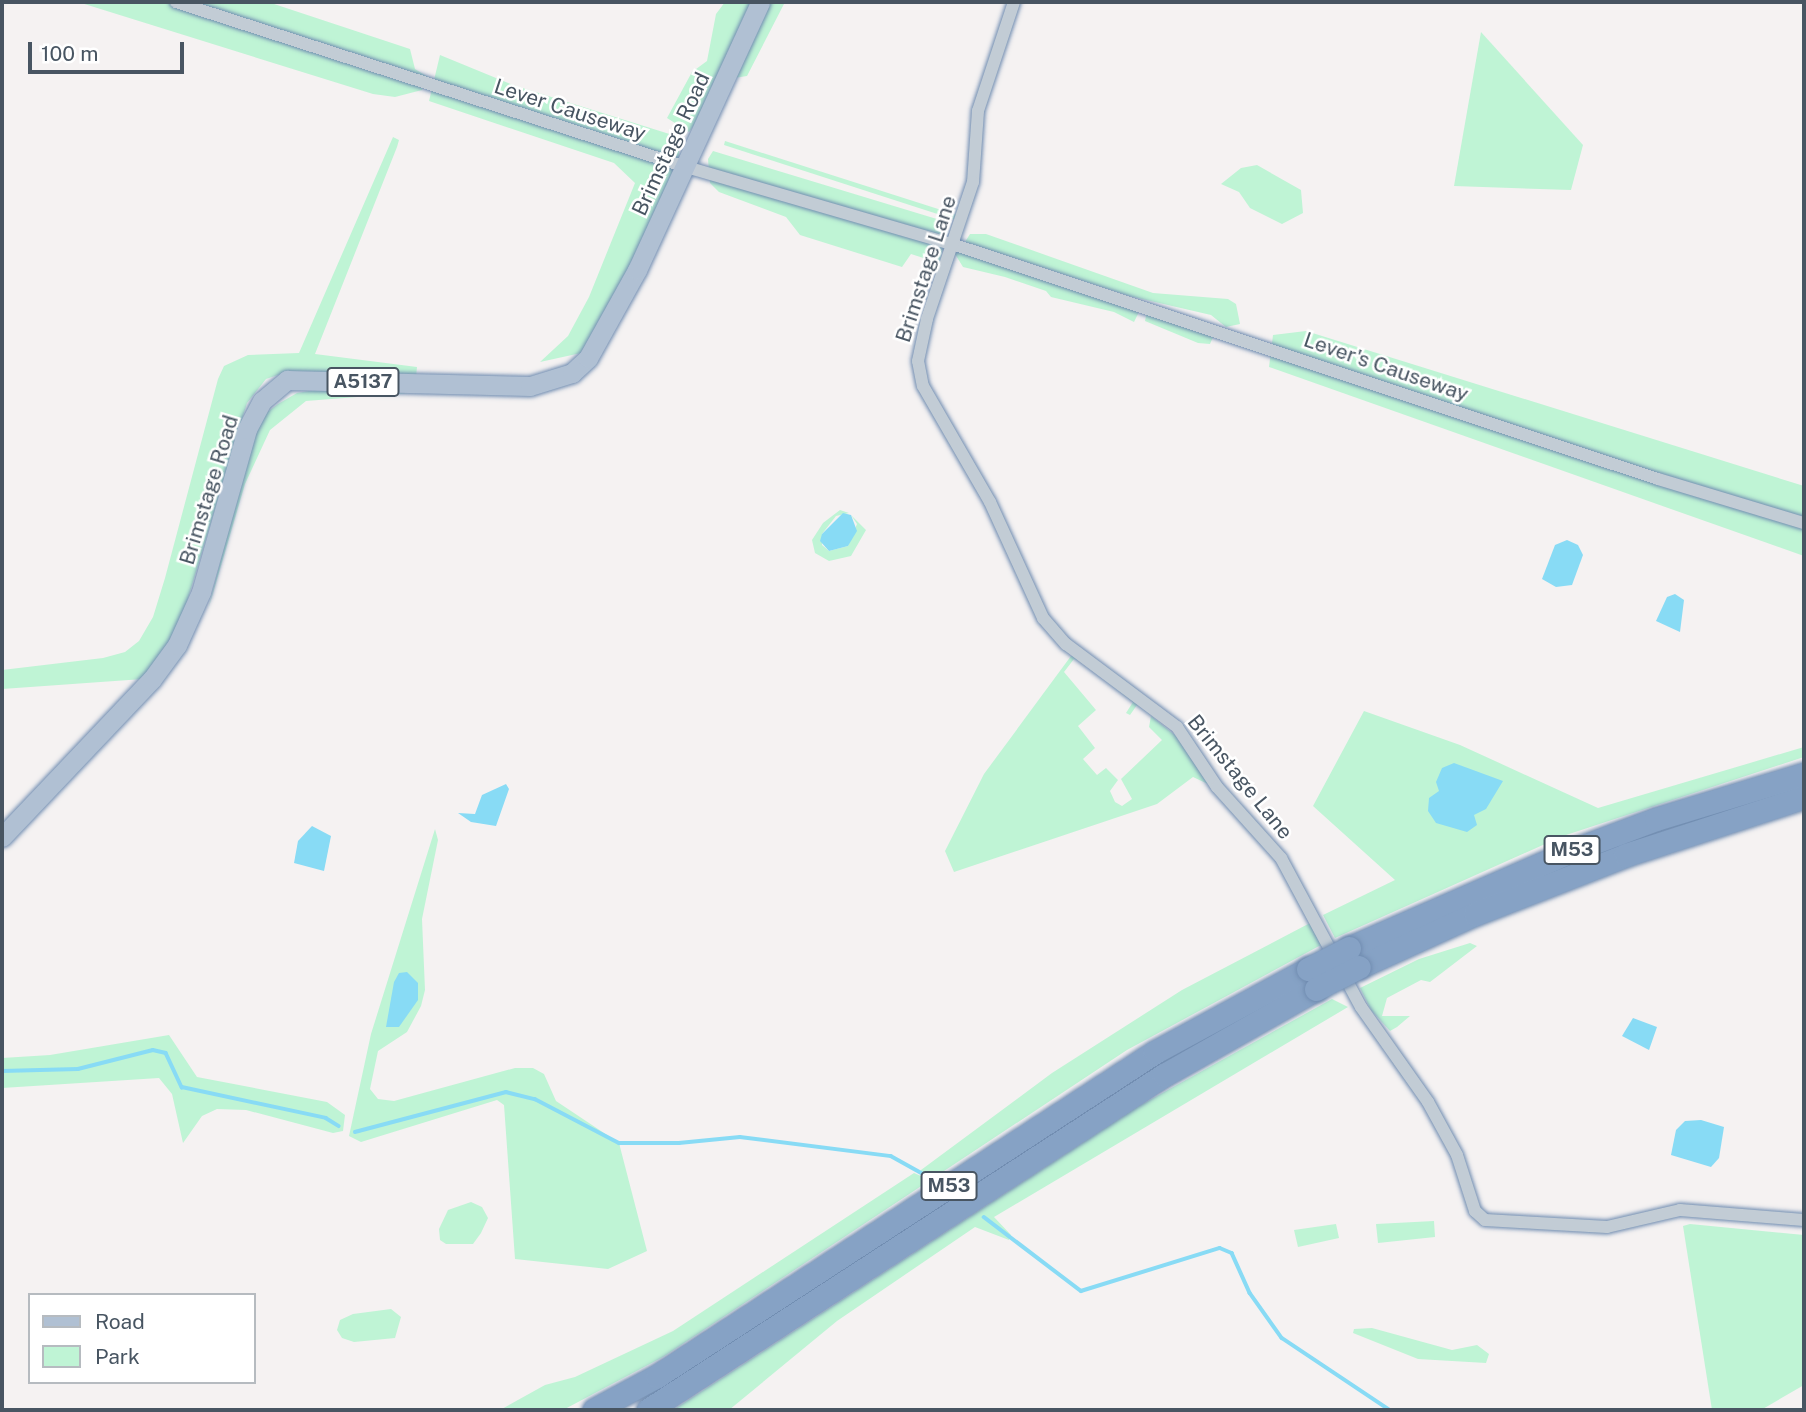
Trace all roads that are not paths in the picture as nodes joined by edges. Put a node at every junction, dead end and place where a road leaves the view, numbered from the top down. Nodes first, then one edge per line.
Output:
1 (176, 2) edge
2 (760, 2) edge
3 (1014, 2) edge
4 (686, 167) junction
5 (955, 245) junction
6 (1804, 523) edge
7 (1804, 774) edge
8 (1804, 797) edge
9 (2, 837) edge
10 (1354, 958) junction
11 (1312, 979) junction
12 (1804, 1220) edge
13 (594, 1410) edge
14 (648, 1410) edge

1 - 4 street, Lever Causeway
2 - 4 main road, Brimstage Road / A5137
3 - 5 street, Brimstage Lane
4 - 5 street, Lever Causeway
4 - 9 main road, Brimstage Road / A5137
5 - 6 street, Lever's Causeway
5 - 12 street, Brimstage Lane
7 - 10 highway, M53
8 - 10 highway, M53
10 - 11 highway, M53, bridge
11 - 13 highway, M53
11 - 14 highway, M53

